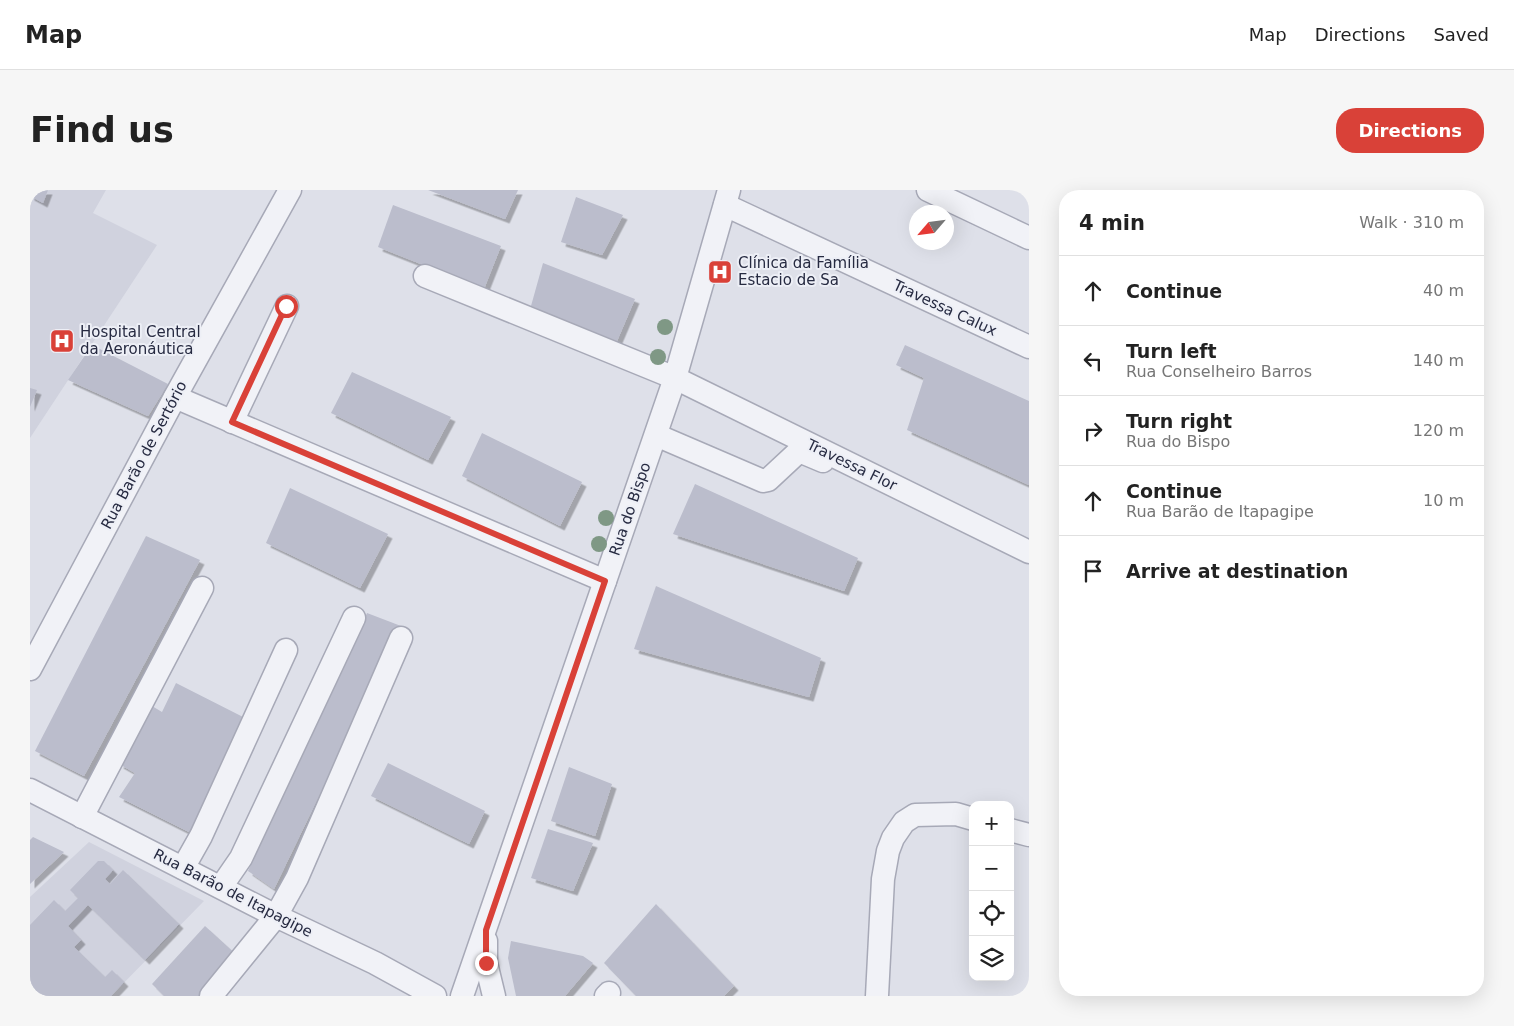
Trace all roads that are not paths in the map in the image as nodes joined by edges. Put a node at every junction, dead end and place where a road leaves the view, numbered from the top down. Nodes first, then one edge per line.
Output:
1 (290, 190) edge
2 (928, 190) edge
3 (727, 198) edge
4 (1029, 238) edge
5 (426, 276) dead end
6 (286, 306) dead end
7 (1029, 347) edge
8 (676, 378) junction
9 (175, 397) junction
10 (232, 422) junction
11 (656, 434) junction
12 (866, 481) dead end
13 (1029, 552) edge
14 (605, 581) junction
15 (202, 588) dead end
16 (354, 618) dead end
17 (401, 638) dead end
18 (286, 650) dead end
19 (30, 669) edge
20 (30, 790) edge
21 (82, 816) junction
22 (969, 818) edge
23 (1014, 831) edge
24 (1029, 835) edge
25 (183, 868) junction
26 (221, 888) junction
27 (276, 916) junction
28 (486, 930) junction
29 (211, 996) edge
30 (435, 996) edge
31 (462, 996) edge
32 (494, 996) edge
33 (877, 996) edge

1 - 9 street, Rua Barão de Sertório
2 - 4 street
3 - 7 street, Travessa Calux
3 - 8 street, Rua do Bispo
5 - 8 street, Travessa Flor
6 - 10 street
8 - 11 street, Rua do Bispo
8 - 13 street, Travessa Flor
9 - 10 street
9 - 19 street, Rua Barão de Sertório
10 - 14 street
11 - 12 street
11 - 14 street, Rua do Bispo
14 - 28 street, Rua do Bispo
15 - 21 street
16 - 26 street
17 - 27 street
18 - 25 street
20 - 21 street, Rua Barão de Itapagipe
21 - 25 street, Rua Barão de Itapagipe
22 - 33 street
23 - 24 street
25 - 26 street, Rua Barão de Itapagipe
26 - 27 street, Rua Barão de Itapagipe
27 - 29 street
27 - 30 street, Rua Barão de Itapagipe
28 - 31 street, Rua do Bispo
28 - 32 street

